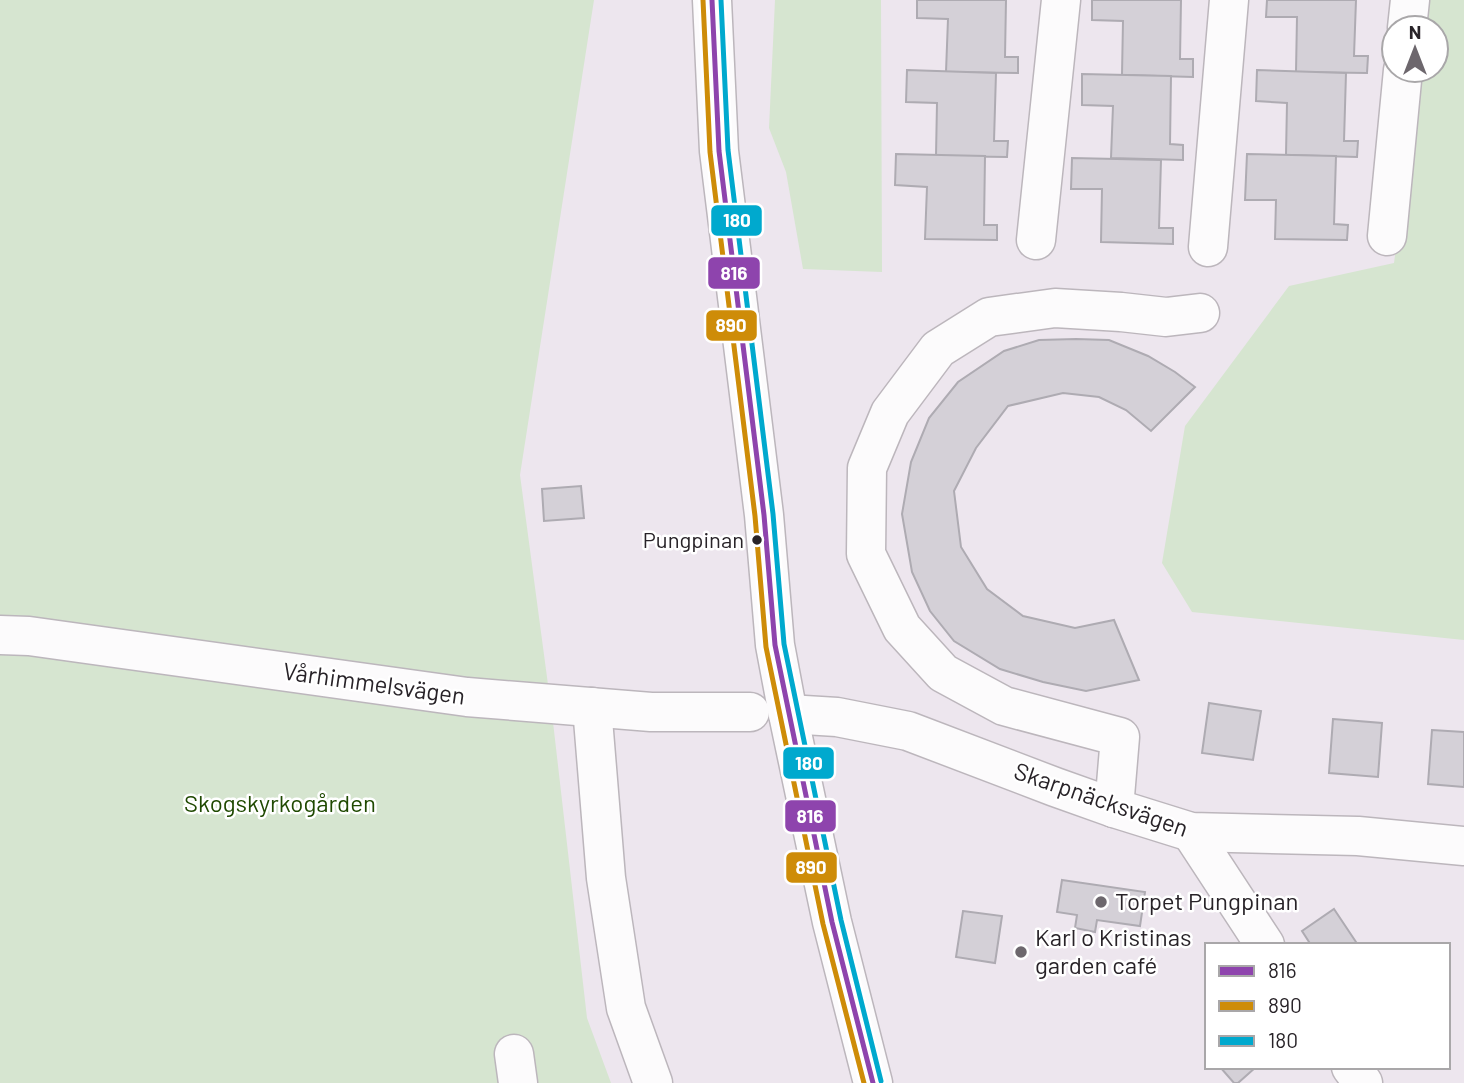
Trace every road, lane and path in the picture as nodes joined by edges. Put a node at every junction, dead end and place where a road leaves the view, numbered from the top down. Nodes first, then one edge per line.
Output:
1 (712, 0) edge
2 (1060, 0) edge
3 (1230, 0) edge
4 (1402, 84) edge
5 (1387, 236) dead end
6 (1036, 240) dead end
7 (1208, 247) dead end
8 (1200, 313) dead end
9 (0, 635) edge
10 (592, 707) junction
11 (750, 712) dead end
12 (788, 714) junction
13 (1114, 808) junction
14 (1191, 832) junction
15 (1464, 846) edge
16 (1264, 943) edge
17 (653, 1083) edge
18 (873, 1083) edge

1 - 12 street
2 - 6 street
3 - 7 street
4 - 5 street
8 - 13 street
9 - 10 street, Vårhimmelsvägen
10 - 11 street, Vårhimmelsvägen
10 - 17 street
12 - 13 street, Skarpnäcksvägen
12 - 18 street
13 - 14 street, Skarpnäcksvägen
14 - 15 street, Skarpnäcksvägen
14 - 16 street

